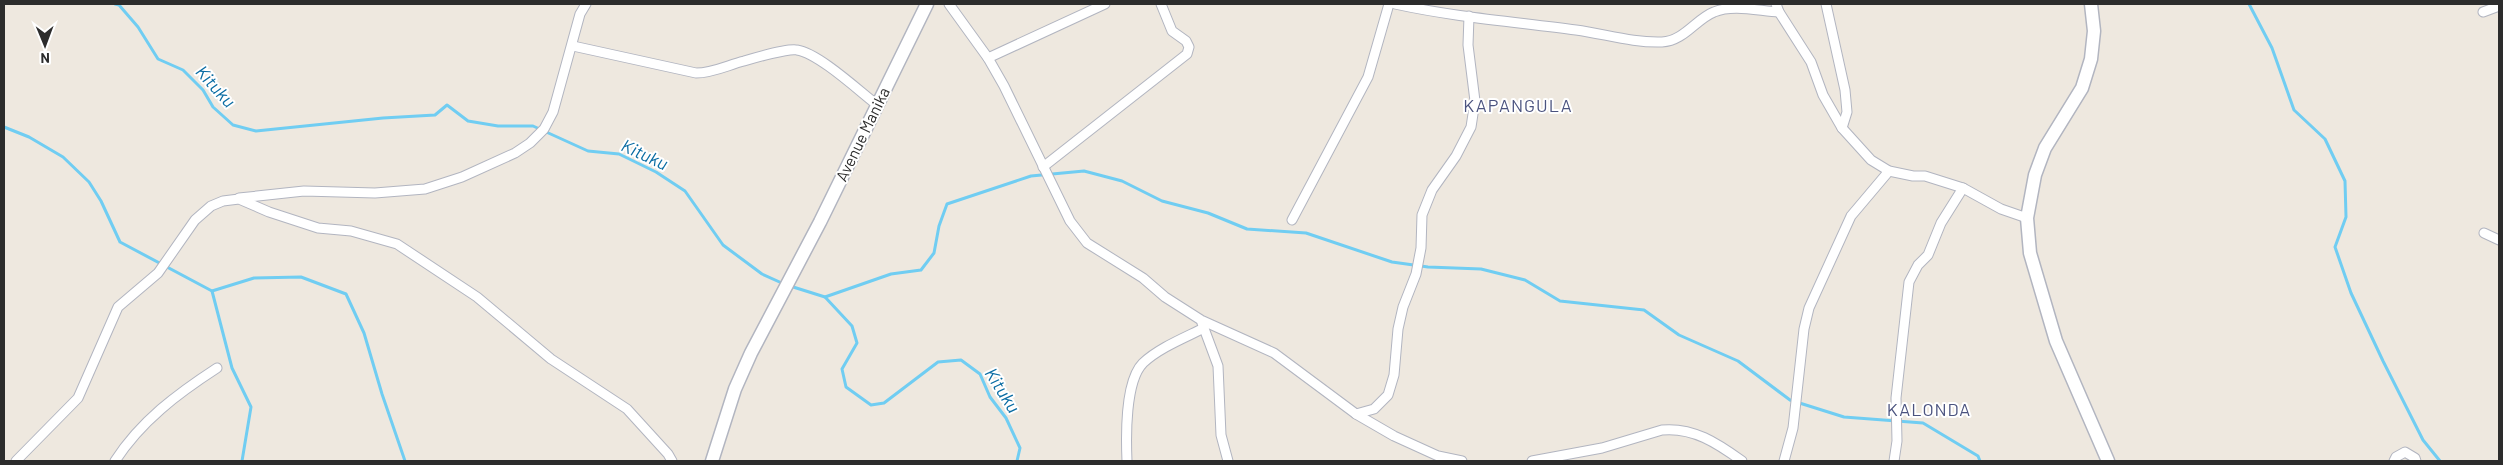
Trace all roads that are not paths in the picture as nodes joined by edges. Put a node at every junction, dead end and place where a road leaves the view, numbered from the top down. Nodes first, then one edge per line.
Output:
1 (586, 4) edge
2 (927, 4) edge
3 (949, 4) edge
4 (1105, 4) edge
5 (1162, 4) edge
6 (1389, 4) edge
7 (1395, 4) edge
8 (1826, 4) edge
9 (2092, 4) edge
10 (2499, 6) edge
11 (1777, 8) edge
12 (2483, 12) dead end
13 (1469, 16) junction
14 (573, 46) junction
15 (988, 58) junction
16 (876, 104) junction
17 (1842, 128) junction
18 (1043, 166) junction
19 (1889, 171) junction
20 (1963, 188) junction
21 (239, 198) junction
22 (2027, 218) junction
23 (1292, 220) dead end
24 (2484, 233) dead end
25 (2499, 240) edge
26 (1202, 324) junction
27 (216, 368) dead end
28 (1356, 414) junction
29 (716, 457) edge
30 (16, 461) edge
31 (116, 461) edge
32 (672, 461) edge
33 (1127, 461) edge
34 (1228, 461) edge
35 (1462, 461) edge
36 (1532, 461) edge
37 (1742, 461) edge
38 (1784, 461) edge
39 (1894, 461) edge
40 (2108, 461) edge
41 (2394, 461) edge
42 (2416, 461) edge

1 - 14 street
2 - 16 street, Avenue Manika
3 - 15 street
4 - 15 street
5 - 18 street
6 - 23 street
7 - 13 street
8 - 17 street
9 - 22 street
10 - 12 street
11 - 13 street
11 - 17 street
13 - 28 street
14 - 16 street
14 - 21 street
15 - 18 street
16 - 29 street, Avenue Manika
17 - 19 street
18 - 26 street
19 - 20 street
19 - 38 street
20 - 22 street
20 - 39 street
21 - 30 street
21 - 32 street
22 - 40 street
24 - 25 street
26 - 28 street
26 - 33 street
26 - 34 street
27 - 31 street
28 - 35 street
36 - 37 street
41 - 42 street

